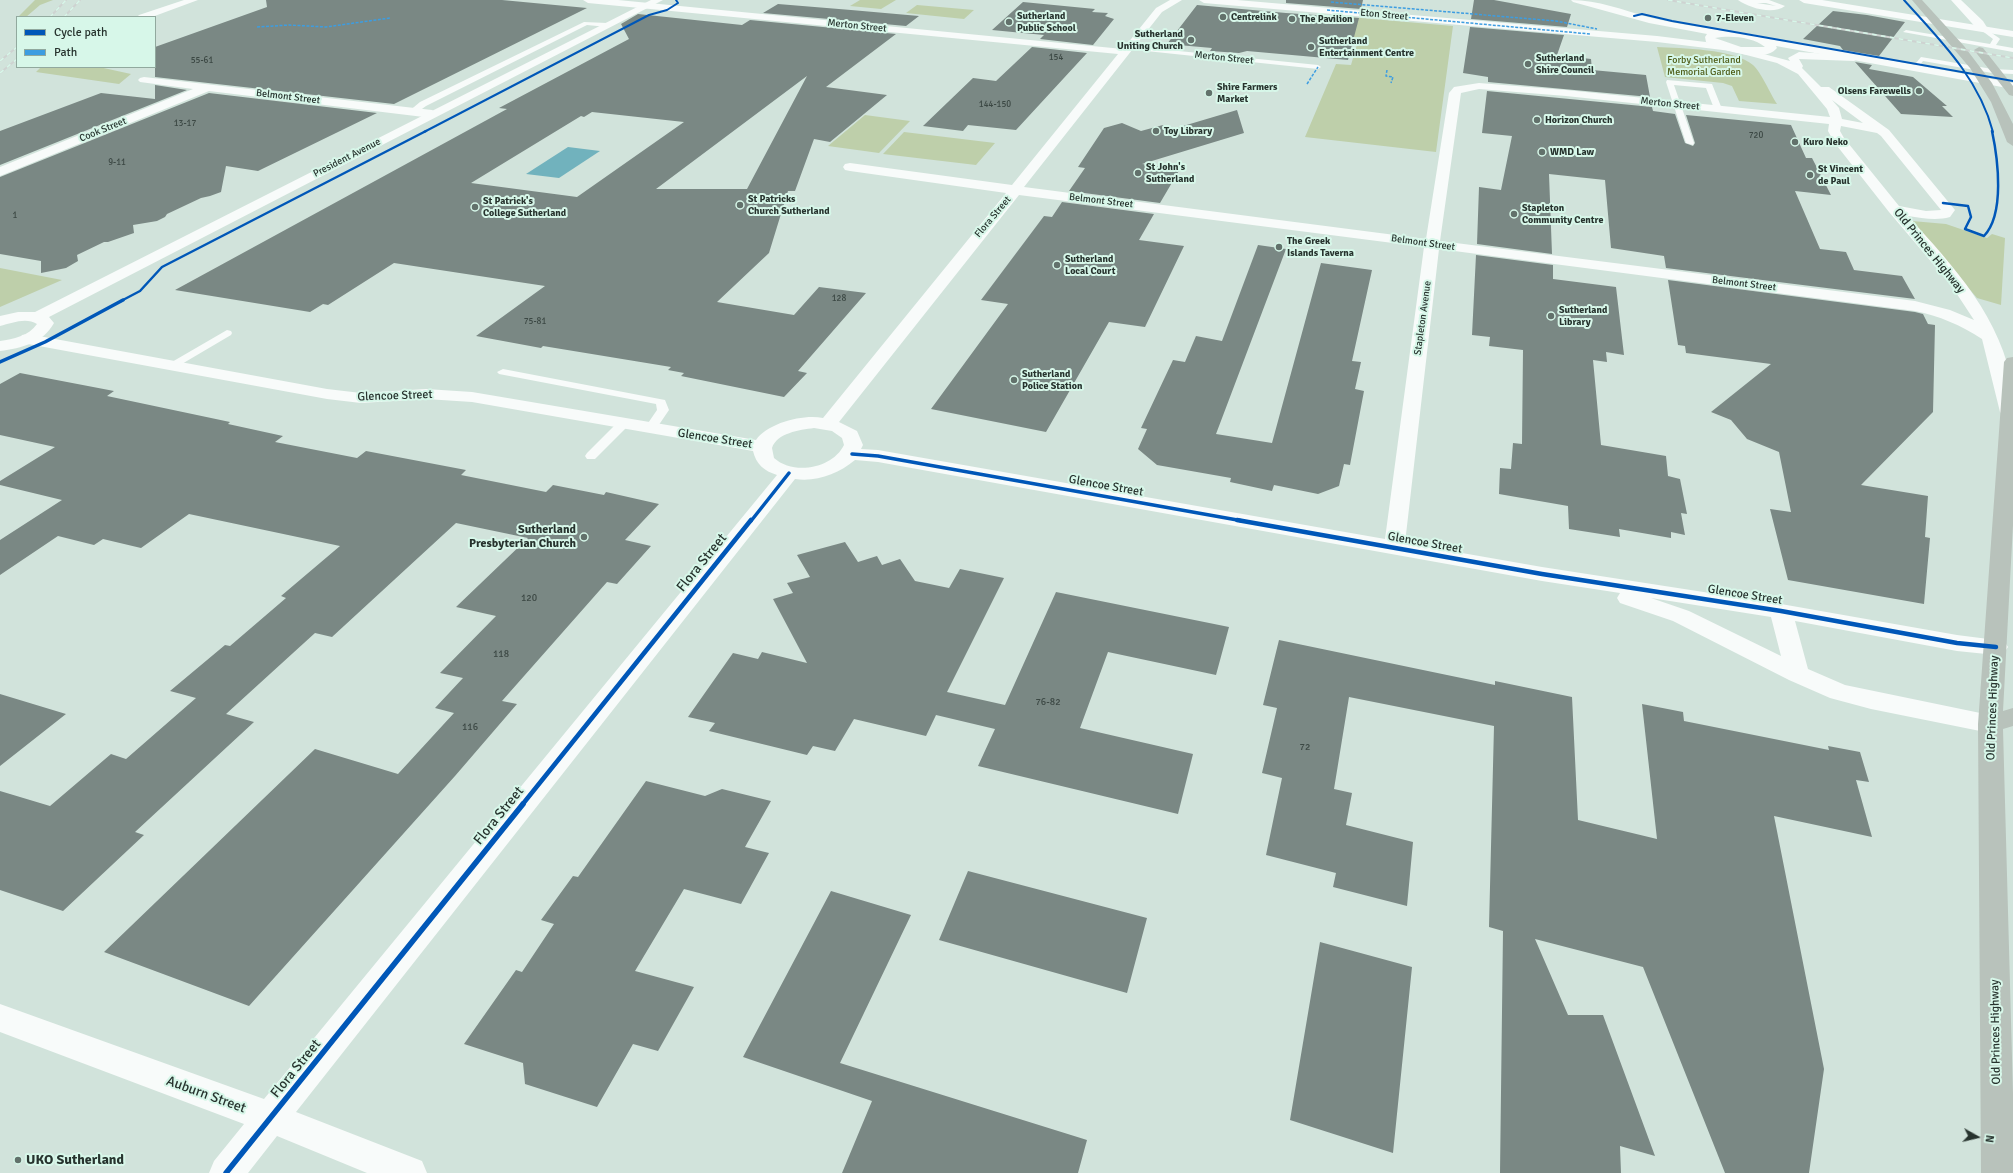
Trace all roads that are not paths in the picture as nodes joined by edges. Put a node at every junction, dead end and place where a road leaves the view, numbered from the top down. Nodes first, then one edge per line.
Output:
1 (193, 0) edge
2 (588, 0) edge
3 (1177, 0) edge
4 (1204, 0) edge
5 (1307, 0) edge
6 (1576, 0) edge
7 (1741, 0) edge
8 (1804, 0) edge
9 (1917, 0) edge
10 (1956, 0) edge
11 (1749, 2) dead end
12 (652, 3) edge
13 (1159, 5) edge
14 (1943, 12) dead end
15 (145, 16) edge
16 (1642, 18) junction
17 (607, 25) junction
18 (1566, 27) junction
19 (1669, 27) junction
20 (1982, 29) junction
21 (1906, 32) dead end
22 (1728, 34) junction
23 (2013, 34) edge
24 (1709, 39) junction
25 (1660, 40) junction
26 (1760, 40) junction
27 (1992, 46) junction
28 (1732, 48) junction
29 (1772, 49) junction
30 (1127, 50) junction
31 (2013, 50) edge
32 (1854, 58) junction
33 (1318, 67) dead end
34 (1914, 68) junction
35 (1802, 71) junction
36 (2013, 72) edge
37 (144, 80) dead end
38 (2013, 86) edge
39 (207, 88) junction
40 (1458, 89) joint
41 (2013, 93) edge
42 (1678, 105) junction
43 (1718, 109) junction
44 (412, 112) junction
45 (432, 114) junction
46 (1836, 121) junction
47 (1882, 130) junction
48 (2013, 142) edge
49 (1690, 143) dead end
50 (850, 168) dead end
51 (0, 172) edge
52 (1016, 190) junction
53 (1894, 209) junction
54 (1432, 244) junction
55 (1967, 298) junction
56 (1915, 306) junction
57 (37, 317) junction
58 (0, 321) edge
59 (227, 333) dead end
60 (1989, 336) junction
61 (28, 339) junction
62 (0, 346) edge
63 (2013, 362) edge
64 (171, 366) junction
65 (503, 372) dead end
66 (2009, 412) junction
67 (623, 424) junction
68 (828, 424) junction
69 (650, 429) junction
70 (763, 447) junction
71 (852, 454) junction
72 (591, 456) dead end
73 (789, 472) junction
74 (1394, 548) junction
75 (1542, 574) junction
76 (1780, 611) junction
77 (1996, 647) junction
78 (1797, 674) junction
79 (2002, 721) edge
80 (0, 1018) edge
81 (271, 1118) junction
82 (226, 1173) edge
83 (410, 1173) edge
84 (1998, 1173) edge

1 - 15 street
2 - 12 street, Merton Street
3 - 13 street, Flora Street
4 - 18 street, Eton Street
5 - 18 street, Eton Street
6 - 16 street
7 - 11 lane
8 - 20 street
9 - 48 main road
10 - 20 street
12 - 17 street, President Avenue
12 - 30 street, Merton Street
13 - 30 street, Flora Street
14 - 41 main road
16 - 19 street
16 - 22 street
17 - 44 lane
17 - 45 street, President Avenue
18 - 25 street, Eton Street
19 - 24 street
19 - 25 street, Eton Street
20 - 23 street
20 - 27 lane
21 - 27 lane
22 - 24 street
22 - 26 street
24 - 25 street, Eton Street
24 - 28 street
25 - 28 street, Eton Street
26 - 29 street, Old Princes Highway
26 - 32 street
27 - 31 lane
28 - 29 street
28 - 35 street, Old Princes Highway
29 - 32 street
29 - 35 street, Old Princes Highway
30 - 33 lane, Merton Street
30 - 52 street, Flora Street
32 - 34 street
32 - 35 street
34 - 36 lane
34 - 38 street
35 - 46 street, Old Princes Highway
35 - 47 street
37 - 39 street, Belmont Street
39 - 44 street, Belmont Street
39 - 51 street, Cook Street
40 - 42 street, Merton Street
40 - 54 street, Stapleton Avenue
42 - 43 street, Merton Street
42 - 43 lane
42 - 49 lane
43 - 46 street, Merton Street
44 - 45 street, Belmont Street
45 - 57 street, President Avenue
46 - 47 street, Merton Street
46 - 53 street, Old Princes Highway
47 - 53 street
50 - 52 street, Belmont Street
52 - 54 street, Belmont Street
52 - 68 street, Flora Street
53 - 55 street, Old Princes Highway
54 - 56 street, Belmont Street
54 - 74 street, Stapleton Avenue
55 - 56 street
55 - 60 street, Old Princes Highway
56 - 60 street, Belmont Street
57 - 58 street
57 - 61 street
59 - 64 lane
60 - 66 street, Old Princes Highway
61 - 62 street
61 - 64 street, Glencoe Street
63 - 66 main road
64 - 67 street, Glencoe Street
65 - 69 lane
66 - 77 main road, Old Princes Highway
67 - 69 street, Glencoe Street
67 - 72 lane
68 - 70 street
68 - 71 street
69 - 70 street, Glencoe Street
70 - 73 street
71 - 73 street
71 - 74 street, Glencoe Street
73 - 81 street, Flora Street
74 - 75 street, Glencoe Street
75 - 76 street, Glencoe Street
75 - 78 street, Glencoe Street
76 - 77 street, Glencoe Street
76 - 78 street, Glencoe Street
77 - 79 main road, Old Princes Highway
78 - 79 street, Glencoe Street
79 - 84 main road, Old Princes Highway
80 - 81 street, Auburn Street
81 - 82 street, Flora Street
81 - 83 street, Auburn Street

